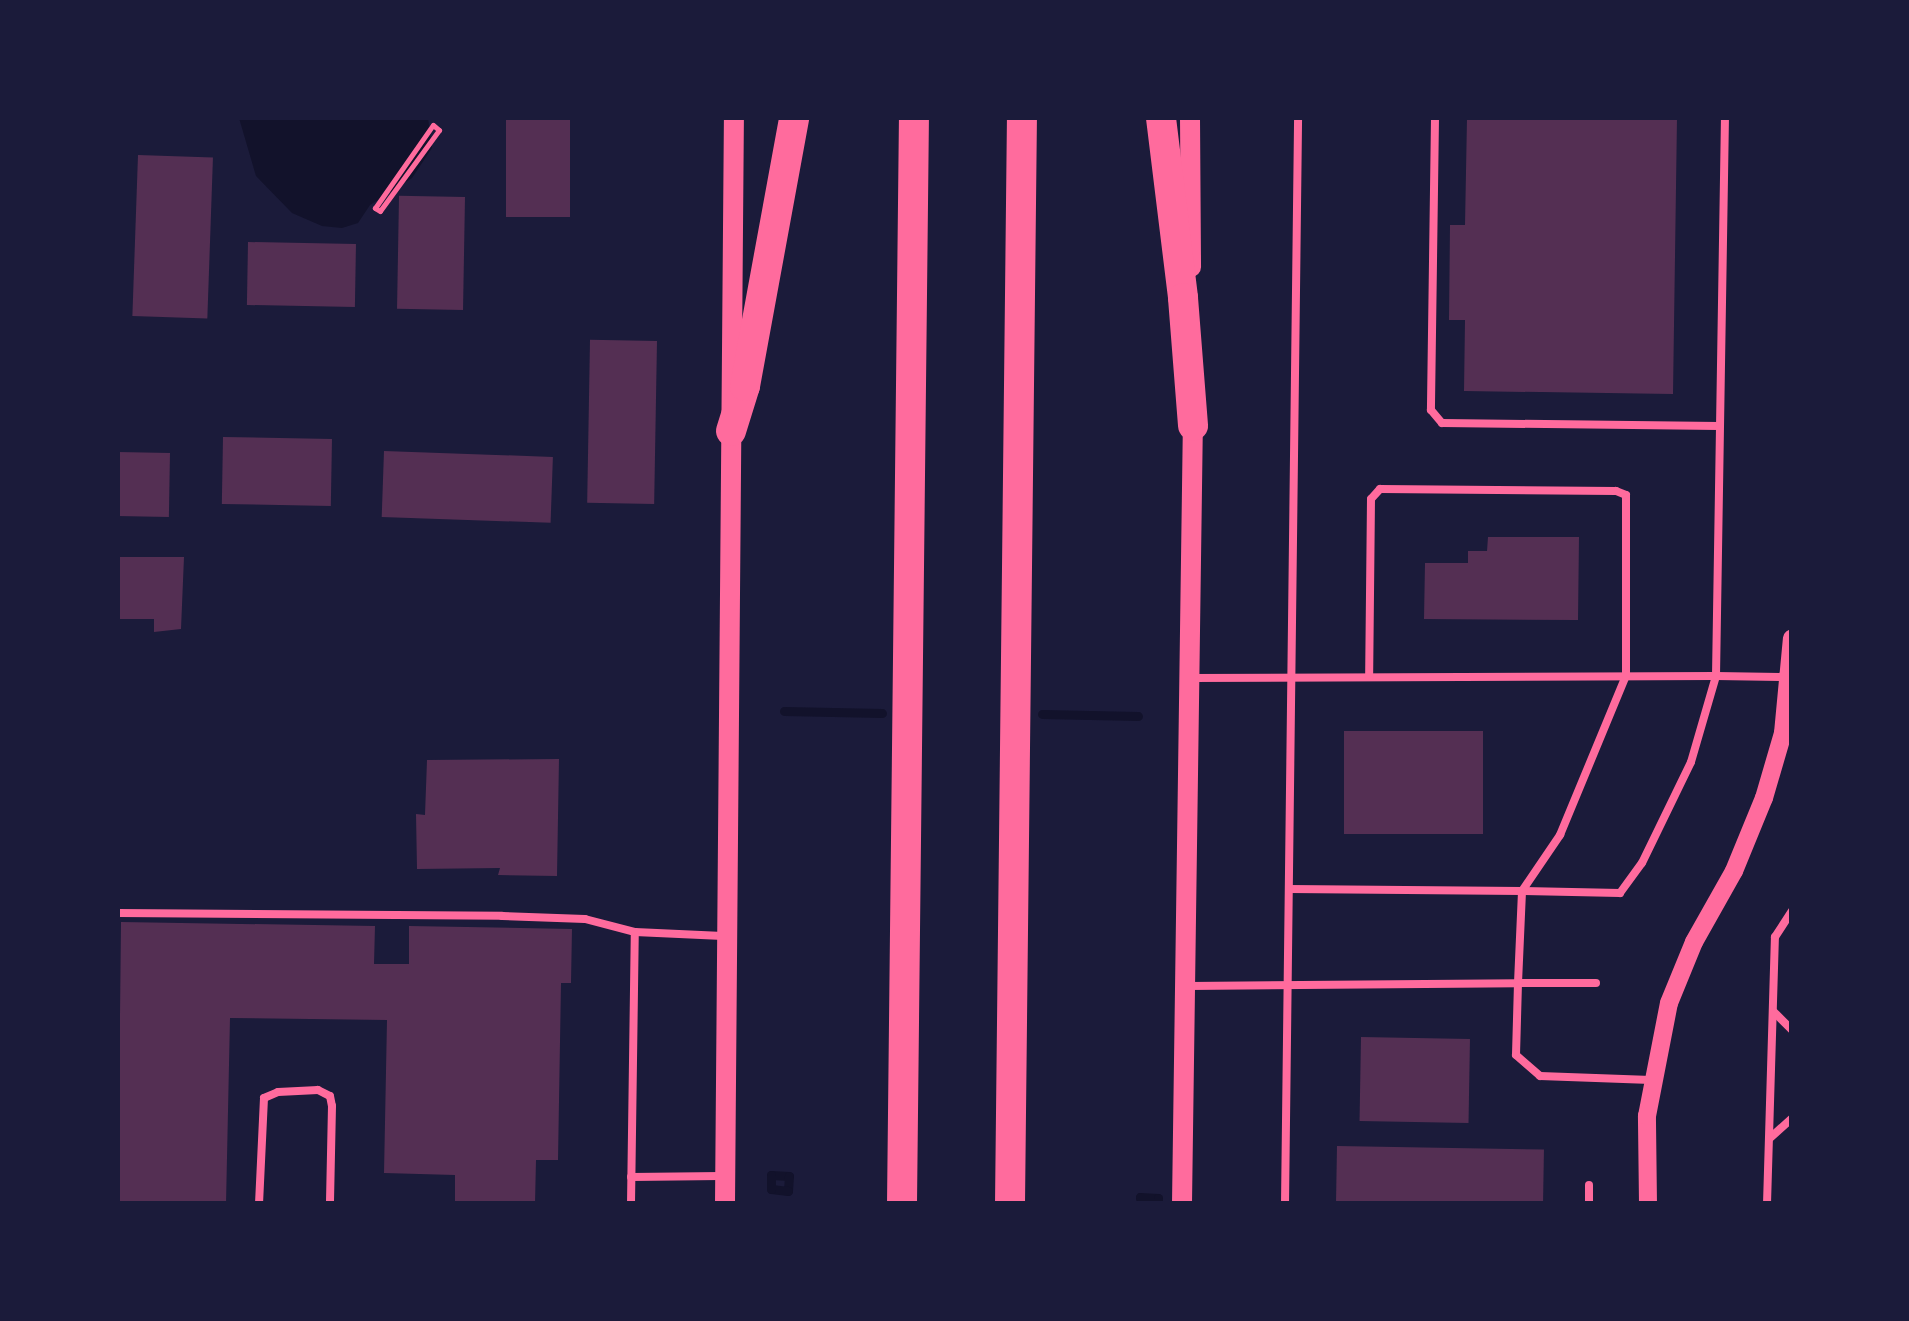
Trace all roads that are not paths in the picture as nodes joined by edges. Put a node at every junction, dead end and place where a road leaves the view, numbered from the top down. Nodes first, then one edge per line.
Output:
1 (734, 118) edge
2 (794, 118) edge
3 (914, 118) edge
4 (1022, 118) edge
5 (1161, 118) edge
6 (1190, 118) edge
7 (1298, 118) edge
8 (1435, 118) edge
9 (1725, 118) edge
10 (1193, 426) junction
11 (1719, 426) junction
12 (732, 431) junction
13 (1792, 638) edge
14 (1626, 676) junction
15 (1716, 676) junction
16 (1290, 677) junction
17 (1369, 677) junction
18 (1190, 678) junction
19 (1790, 678) edge
20 (1787, 733) edge
21 (1288, 890) junction
22 (1522, 891) junction
23 (1792, 911) edge
24 (118, 914) edge
25 (636, 932) junction
26 (728, 936) junction
27 (1596, 982) dead end
28 (1518, 983) junction
29 (1288, 985) junction
30 (1185, 986) junction
31 (1774, 1012) junction
32 (1792, 1030) edge
33 (1651, 1080) junction
34 (1792, 1118) edge
35 (1769, 1138) junction
36 (726, 1176) junction
37 (631, 1177) junction
38 (1589, 1185) dead end
39 (260, 1204) edge
40 (330, 1204) edge
41 (631, 1204) edge
42 (725, 1204) edge
43 (902, 1204) edge
44 (1010, 1204) edge
45 (1182, 1204) edge
46 (1285, 1204) edge
47 (1589, 1204) edge
48 (1648, 1204) edge
49 (1767, 1204) edge

1 - 12 main road
2 - 12 highway
3 - 43 highway
4 - 44 highway
5 - 10 highway
6 - 10 main road
7 - 16 lane
8 - 11 lane
9 - 11 lane
10 - 18 main road
11 - 15 lane
12 - 26 main road
13 - 19 street
14 - 15 lane
14 - 17 lane
14 - 17 lane
14 - 22 lane
15 - 19 lane
15 - 22 lane
16 - 17 lane
16 - 18 lane
16 - 21 lane
18 - 30 main road
19 - 20 street
20 - 33 street
21 - 22 lane
21 - 29 lane
22 - 28 lane
23 - 31 lane
24 - 25 lane
25 - 26 lane
25 - 37 lane
26 - 36 main road
27 - 28 lane
28 - 29 lane
28 - 33 lane
29 - 30 lane
29 - 46 lane
30 - 45 main road
31 - 32 lane
31 - 35 lane
33 - 48 street
34 - 35 lane
35 - 49 lane
36 - 37 lane
36 - 42 main road
37 - 41 lane
38 - 47 lane
39 - 40 lane

